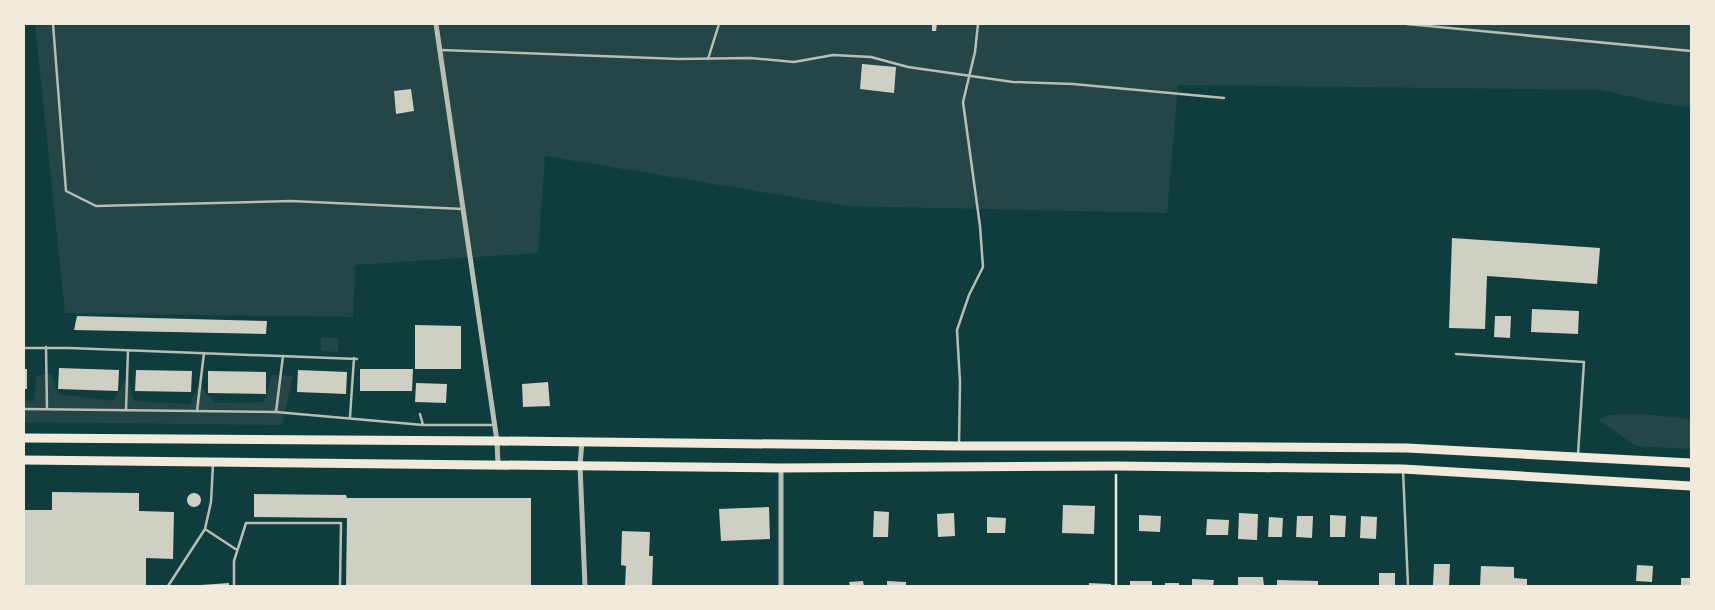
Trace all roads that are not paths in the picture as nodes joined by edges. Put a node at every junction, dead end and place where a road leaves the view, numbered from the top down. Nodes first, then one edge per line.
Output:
1 (53, 24) edge
2 (436, 24) edge
3 (719, 24) edge
4 (978, 24) edge
5 (1407, 24) edge
6 (440, 50) junction
7 (1691, 52) edge
8 (708, 59) junction
9 (970, 76) junction
10 (1224, 98) dead end
11 (463, 209) junction
12 (24, 348) edge
13 (46, 348) junction
14 (128, 350) junction
15 (204, 353) junction
16 (1456, 354) dead end
17 (283, 356) junction
18 (24, 409) edge
19 (47, 409) junction
20 (126, 410) junction
21 (197, 411) junction
22 (276, 412) junction
23 (420, 414) dead end
24 (350, 417) junction
25 (494, 424) junction
26 (423, 425) junction
27 (24, 438) edge
28 (497, 440) junction
29 (582, 441) junction
30 (959, 446) junction
31 (1578, 456) junction
32 (24, 460) edge
33 (213, 463) junction
34 (1691, 463) edge
35 (498, 465) junction
36 (580, 465) junction
37 (781, 468) junction
38 (1402, 469) junction
39 (1691, 486) edge
40 (205, 528) junction
41 (238, 550) junction
42 (168, 586) edge
43 (234, 586) edge
44 (340, 586) edge
45 (585, 586) edge
46 (780, 586) edge
47 (1408, 586) edge

1 - 11 lane
2 - 6 street
3 - 8 lane
4 - 9 lane
5 - 7 lane
6 - 8 lane
6 - 11 street
8 - 9 lane
9 - 10 lane
9 - 30 lane
11 - 25 street
12 - 13 lane
13 - 14 lane
13 - 19 lane
14 - 15 lane
14 - 20 lane
15 - 17 lane
15 - 21 lane
16 - 31 lane
17 - 22 lane
17 - 24 lane
18 - 19 lane
19 - 20 lane
20 - 21 lane
21 - 22 lane
22 - 24 lane
23 - 26 lane
24 - 26 lane
25 - 26 lane
25 - 28 street
27 - 28 highway
28 - 29 highway
28 - 35 street
29 - 30 highway
29 - 36 street
30 - 31 highway
31 - 34 highway
32 - 33 highway
33 - 35 highway
33 - 40 lane
35 - 36 highway
36 - 37 highway
36 - 45 street
37 - 38 highway
37 - 46 street
38 - 39 highway
38 - 47 lane
40 - 41 lane
40 - 42 lane
41 - 43 lane
41 - 44 lane

